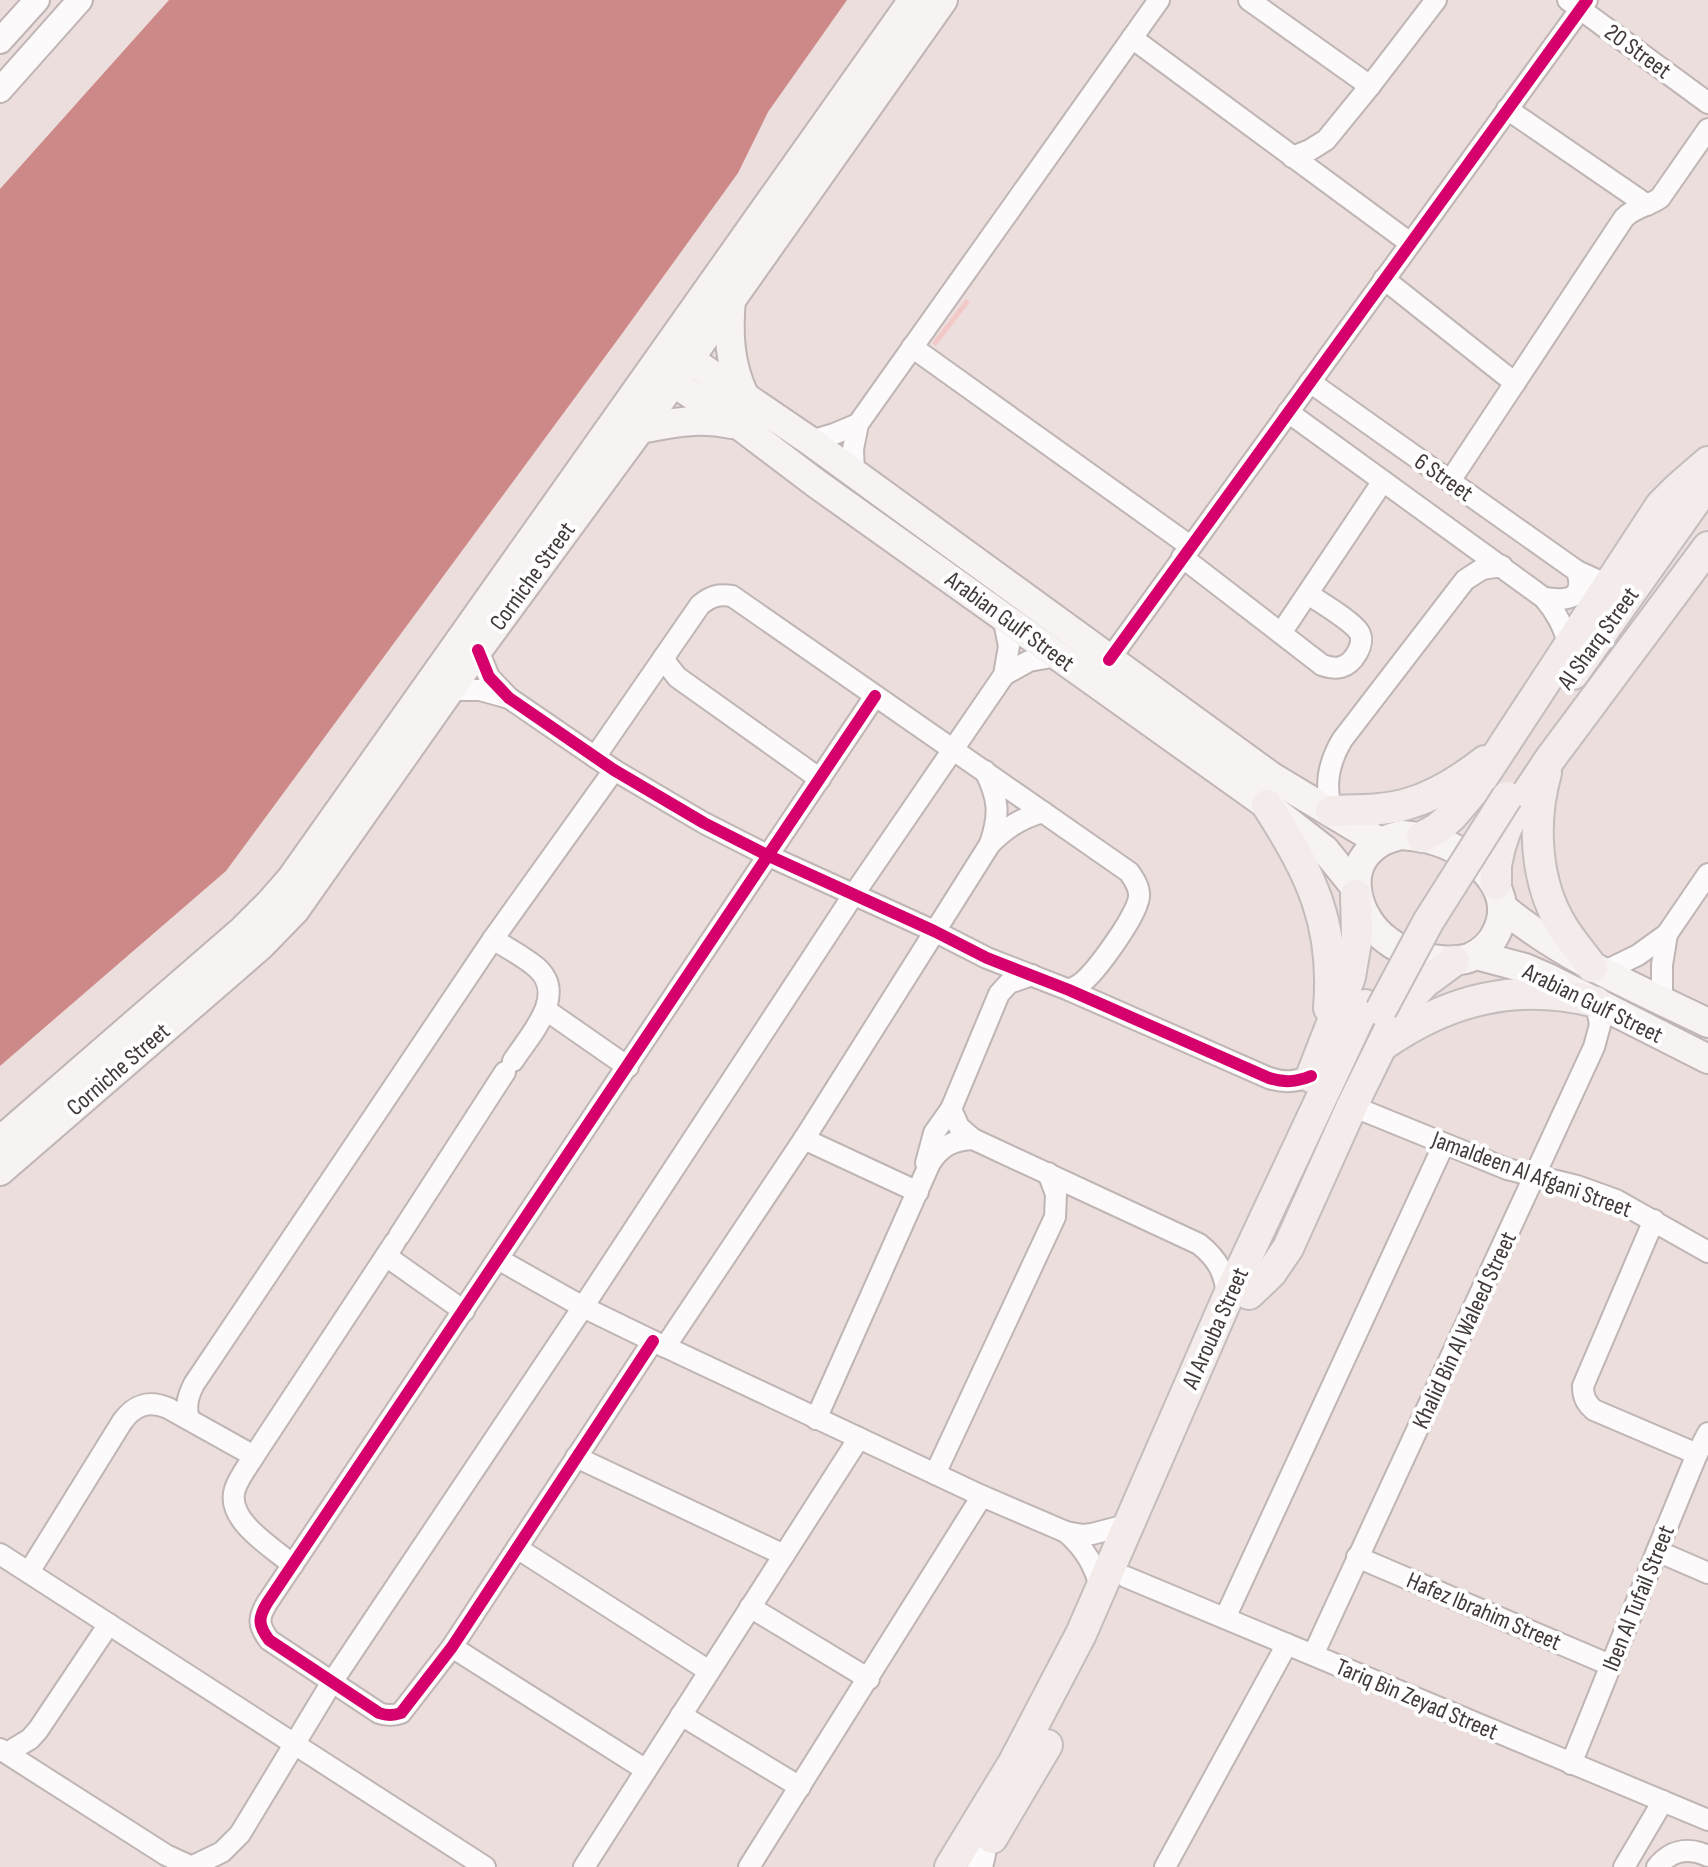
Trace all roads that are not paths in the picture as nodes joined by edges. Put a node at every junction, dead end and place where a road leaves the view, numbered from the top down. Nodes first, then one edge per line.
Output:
1 (37, 0) edge
2 (80, 0) edge
3 (913, 0) edge
4 (943, 0) edge
5 (1159, 0) edge
6 (1249, 0) edge
7 (1436, 0) edge
8 (1578, 3) edge
9 (1132, 38) junction
10 (0, 41) edge
11 (1370, 86) junction
12 (0, 90) edge
13 (1708, 103) edge
14 (1507, 109) junction
15 (1708, 129) edge
16 (1326, 140) junction
17 (1292, 157) junction
18 (1322, 178) junction
19 (1647, 205) junction
20 (1410, 243) junction
21 (1384, 279) junction
22 (731, 299) junction
23 (912, 347) junction
24 (671, 364) junction
25 (1310, 382) junction
26 (1515, 383) junction
27 (744, 395) junction
28 (1288, 412) junction
29 (858, 424) junction
30 (743, 428) junction
31 (640, 429) junction
32 (810, 441) junction
33 (1708, 462) edge
34 (854, 473) junction
35 (1383, 481) junction
36 (1450, 481) junction
37 (1708, 483) edge
38 (1708, 523) edge
39 (1708, 547) edge
40 (1186, 552) junction
41 (925, 560) junction
42 (1502, 566) junction
43 (1577, 571) junction
44 (1608, 585) junction
45 (1011, 588) junction
46 (1308, 594) junction
47 (1544, 598) junction
48 (1003, 617) junction
49 (1281, 633) junction
50 (1569, 645) junction
51 (478, 650) junction
52 (1057, 656) junction
53 (664, 657) junction
54 (1109, 660) junction
55 (1004, 675) junction
56 (450, 690) junction
57 (875, 696) junction
58 (509, 698) junction
59 (1508, 741) junction
60 (953, 751) junction
61 (595, 757) junction
62 (1550, 759) junction
63 (614, 770) junction
64 (985, 771) junction
65 (820, 779) junction
66 (1498, 795) junction
67 (1267, 805) junction
68 (1331, 811) junction
69 (1043, 812) junction
70 (1422, 837) junction
71 (1380, 842) junction
72 (990, 844) junction
73 (769, 856) junction
74 (1708, 874) edge
75 (1356, 891) junction
76 (854, 894) junction
77 (1500, 896) junction
78 (934, 931) junction
79 (1667, 934) junction
80 (493, 939) junction
81 (987, 958) junction
82 (1465, 958) junction
83 (1598, 969) junction
84 (1032, 975) junction
85 (1004, 987) junction
86 (1069, 990) junction
87 (1662, 1001) junction
88 (1596, 1002) junction
89 (546, 1010) junction
90 (1708, 1023) edge
91 (1325, 1038) junction
92 (1381, 1046) junction
93 (1708, 1059) edge
94 (628, 1067) junction
95 (1311, 1076) junction
96 (1352, 1106) junction
97 (951, 1109) junction
98 (804, 1139) junction
99 (973, 1139) junction
100 (0, 1141) edge
101 (1444, 1144) junction
102 (0, 1171) edge
103 (1048, 1173) junction
104 (1536, 1177) junction
105 (922, 1184) junction
106 (1094, 1194) junction
107 (1055, 1217) junction
108 (1654, 1220) junction
109 (394, 1245) junction
110 (1708, 1252) edge
111 (498, 1259) junction
112 (1237, 1291) junction
113 (583, 1307) junction
114 (464, 1311) junction
115 (659, 1344) junction
116 (189, 1419) junction
117 (816, 1419) junction
118 (1708, 1433) edge
119 (859, 1438) junction
120 (1697, 1454) junction
121 (254, 1456) junction
122 (576, 1457) junction
123 (935, 1474) junction
124 (982, 1496) junction
125 (1130, 1524) junction
126 (1066, 1532) junction
127 (517, 1548) junction
128 (1657, 1551) junction
129 (0, 1554) edge
130 (784, 1555) junction
131 (1357, 1557) junction
132 (293, 1565) junction
133 (29, 1572) junction
134 (1708, 1573) edge
135 (1114, 1584) junction
136 (750, 1607) junction
137 (1225, 1618) junction
138 (109, 1624) junction
139 (1287, 1644) junction
140 (452, 1647) junction
141 (1313, 1655) junction
142 (1610, 1665) junction
143 (709, 1671) junction
144 (869, 1679) junction
145 (332, 1682) junction
146 (681, 1715) junction
147 (295, 1743) junction
148 (4, 1751) edge
149 (1571, 1764) junction
150 (646, 1770) junction
151 (800, 1787) junction
152 (1663, 1801) junction
153 (1708, 1820) edge
154 (458, 1855) edge
155 (1708, 1856) edge
156 (970, 1860) edge
157 (192, 1867) edge
158 (485, 1867) edge
159 (584, 1867) edge
160 (749, 1867) edge
161 (935, 1867) edge
162 (1165, 1867) edge
163 (1624, 1867) edge
164 (1657, 1867) edge

1 - 10 street
2 - 12 street
3 - 24 main road, Corniche Street
4 - 22 main road, Corniche Street
5 - 9 street
6 - 11 street
7 - 11 street
8 - 13 street, 20 Street
8 - 14 street
9 - 17 street
9 - 23 street
11 - 16 street
14 - 19 street
14 - 20 street
15 - 19 street
16 - 17 street
16 - 18 street
17 - 18 street
18 - 20 street
19 - 26 street
20 - 21 street
21 - 25 street
21 - 26 street
22 - 24 main road, Corniche Street
22 - 27 main road
23 - 29 street
23 - 40 street
24 - 27 main road, Arabian Gulf Street
24 - 30 main road, Arabian Gulf Street
24 - 31 main road, Corniche Street
24 - 100 main road, Corniche Street
25 - 28 street
25 - 36 street, 6 Street
26 - 36 street
27 - 32 main road, Arabian Gulf Street
28 - 35 street, 6 Street
28 - 40 street
29 - 32 street
29 - 34 street
30 - 31 main road
30 - 41 main road, Arabian Gulf Street
31 - 51 main road, Corniche Street
32 - 34 main road, Arabian Gulf Street
33 - 44 main road
34 - 45 main road, Arabian Gulf Street
35 - 42 street, 6 Street
35 - 46 street
36 - 43 street, 6 Street
37 - 66 main road, Al Sharq Street
38 - 66 main road, Al Sharq Street
39 - 62 main road
40 - 49 street
40 - 54 street
41 - 45 main road
41 - 48 main road, Arabian Gulf Street
42 - 47 street, 6 Street
42 - 68 street
43 - 44 street, 6 Street
43 - 47 street
44 - 50 main road
45 - 54 main road, Arabian Gulf Street
46 - 49 street
46 - 49 street
47 - 50 street, 6 Street
48 - 52 main road, Arabian Gulf Street
48 - 55 street
50 - 59 main road
51 - 56 main road, Corniche Street
51 - 58 street
52 - 55 street
52 - 67 main road, Arabian Gulf Street
53 - 57 street
53 - 61 street
53 - 65 street
54 - 68 main road, Arabian Gulf Street
55 - 60 street
56 - 58 street
56 - 102 main road, Corniche Street
57 - 60 street
57 - 65 street
58 - 61 street
59 - 68 main road
59 - 70 main road
60 - 64 street
60 - 76 street
61 - 63 street
62 - 77 main road
62 - 83 main road
63 - 73 street
63 - 80 street
64 - 69 street
64 - 72 street
65 - 73 street
66 - 112 main road, Al Arouba Street
67 - 75 main road, Arabian Gulf Street
67 - 91 main road
68 - 71 main road, Arabian Gulf Street
69 - 72 street
69 - 86 street
70 - 71 main road
70 - 77 main road
71 - 75 main road
72 - 78 street
73 - 76 street
73 - 94 street
74 - 79 street
75 - 82 main road
75 - 91 main road
76 - 78 street
76 - 113 street
77 - 82 main road
77 - 83 main road, Arabian Gulf Street
78 - 81 street
78 - 98 street
79 - 83 street
79 - 87 street
80 - 89 street
80 - 116 street
81 - 84 street
81 - 85 street
82 - 88 main road, Arabian Gulf Street
82 - 92 main road
83 - 87 main road, Arabian Gulf Street
84 - 85 street
84 - 86 street
85 - 97 street
86 - 95 street
87 - 90 main road, Arabian Gulf Street
88 - 92 main road
88 - 93 main road, Arabian Gulf Street
88 - 104 street, Khalid Bin Al Waleed Street
89 - 94 street
89 - 109 street
91 - 95 main road
92 - 96 main road
94 - 111 street
95 - 112 main road
96 - 101 street, Jamaldeen Al Afgani Street
96 - 112 main road
97 - 99 street
97 - 105 street
98 - 105 street
98 - 115 street
99 - 103 street
99 - 105 street
101 - 104 street, Jamaldeen Al Afgani Street
101 - 137 street
103 - 106 street
103 - 107 street
104 - 108 street, Jamaldeen Al Afgani Street
104 - 131 street, Khalid Bin Al Waleed Street
105 - 117 street
106 - 107 street
106 - 112 street
107 - 123 street
108 - 110 street, Jamaldeen Al Afgani Street
108 - 120 street
109 - 114 street
109 - 121 street
111 - 113 street
111 - 114 street
112 - 125 main road, Al Arouba Street
112 - 135 main road, Al Arouba Street
113 - 115 street
113 - 145 street
114 - 132 street
115 - 117 street
115 - 122 street
116 - 121 street
116 - 133 street
117 - 119 street
118 - 120 street, Iben Al Tufail Street
119 - 123 street
119 - 130 street
120 - 128 street, Iben Al Tufail Street
121 - 132 street
122 - 127 street
122 - 130 street
123 - 124 street
124 - 126 street
124 - 144 street
125 - 126 street
125 - 135 main road, Al Arouba Street
126 - 135 street
127 - 140 street
127 - 143 street
128 - 134 street
128 - 142 street, Iben Al Tufail Street
129 - 133 street
130 - 136 street
131 - 141 street, Khalid Bin Al Waleed Street
131 - 142 street, Hafez Ibrahim Street
132 - 145 street
133 - 138 street
135 - 137 street, Tariq Bin Zeyad Street
135 - 156 main road, Al Arouba Street
136 - 143 street
136 - 144 street
137 - 139 street, Tariq Bin Zeyad Street
138 - 147 street
138 - 148 street
139 - 141 street, Tariq Bin Zeyad Street
139 - 162 street
140 - 145 street
140 - 150 street
141 - 149 street, Tariq Bin Zeyad Street
142 - 149 street, Iben Al Tufail Street
143 - 146 street
144 - 151 street
145 - 147 street
146 - 150 street
146 - 151 street
147 - 154 street
147 - 157 street
148 - 157 street
149 - 152 street, Tariq Bin Zeyad Street
150 - 159 street
151 - 160 street
152 - 153 street, Tariq Bin Zeyad Street
152 - 163 street
154 - 158 street
155 - 164 street
156 - 161 street

